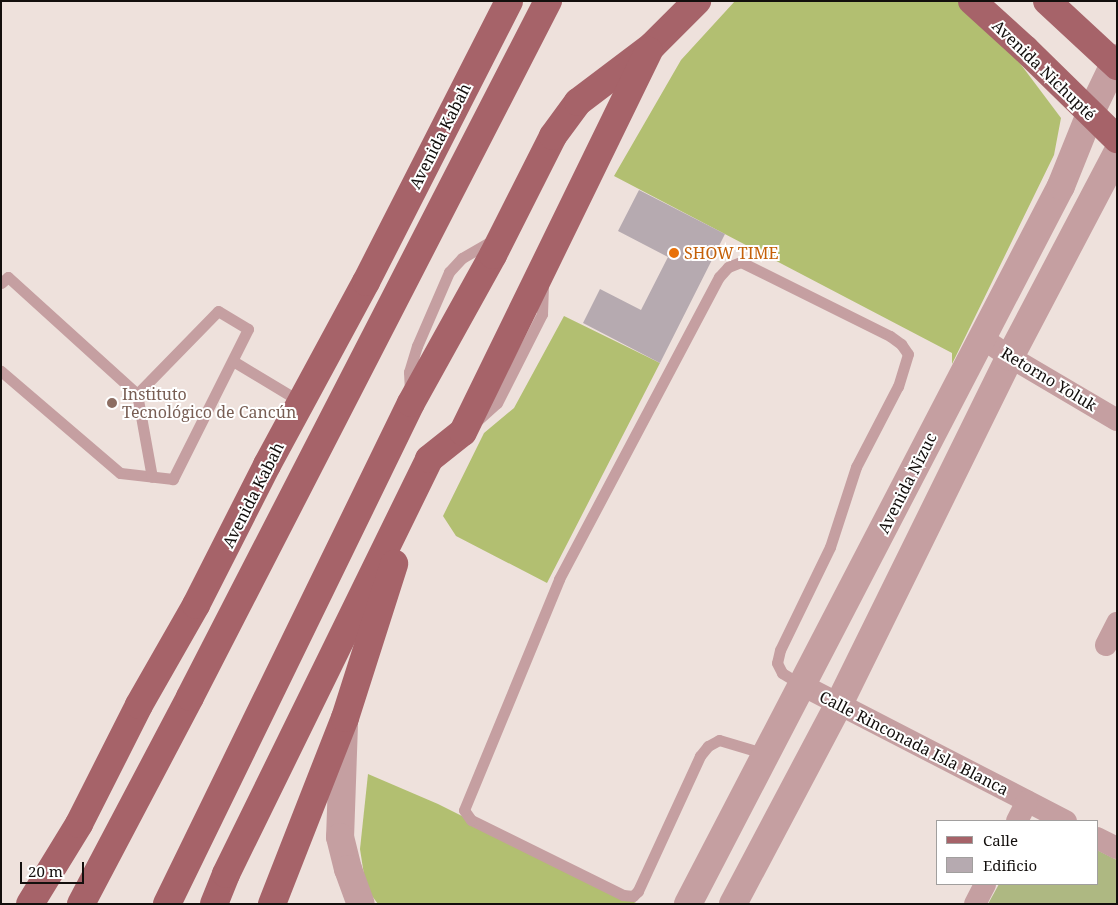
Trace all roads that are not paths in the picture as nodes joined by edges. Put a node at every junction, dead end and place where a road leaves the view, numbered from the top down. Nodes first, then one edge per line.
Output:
1 (548, 1) edge
2 (670, 1) edge
3 (697, 1) edge
4 (972, 1) edge
5 (1047, 1) edge
6 (509, 4) edge
7 (652, 46) junction
8 (1116, 62) edge
9 (1090, 114) junction
10 (1117, 139) edge
11 (1117, 153) edge
12 (1, 283) edge
13 (982, 338) junction
14 (1010, 357) junction
15 (233, 361) junction
16 (1, 371) edge
17 (137, 394) junction
18 (301, 402) junction
19 (1117, 420) edge
20 (429, 459) junction
21 (152, 477) junction
22 (880, 533) junction
23 (914, 552) junction
24 (196, 605) junction
25 (1117, 623) edge
26 (1106, 645) dead end
27 (802, 685) junction
28 (190, 697) junction
29 (839, 704) junction
30 (345, 718) junction
31 (766, 754) junction
32 (1027, 801) junction
33 (1018, 820) edge
34 (1064, 820) edge
35 (1098, 838) edge
36 (1117, 848) edge
37 (984, 885) edge
38 (357, 903) edge
39 (30, 904) edge
40 (81, 904) edge
41 (166, 904) edge
42 (214, 904) edge
43 (272, 904) edge
44 (688, 904) edge
45 (733, 904) edge
46 (975, 904) edge

1 - 28 main road
2 - 7 main road
3 - 7 main road
4 - 9 main road, Avenida Nichupté
5 - 8 main road
6 - 18 main road, Avenida Kabah
7 - 20 main road
7 - 41 main road
8 - 9 street, Avenida Nizuc
9 - 10 main road, Avenida Nichupté
9 - 13 street, Avenida Nizuc
11 - 14 street
12 - 17 lane
13 - 14 street, Retorno Yoluk
13 - 22 street, Avenida Nizuc
14 - 19 street, Retorno Yoluk
14 - 23 street
15 - 17 lane
15 - 18 lane
15 - 21 lane
16 - 21 lane
17 - 21 lane
18 - 24 main road, Avenida Kabah
20 - 30 main road
20 - 42 main road
22 - 23 street
22 - 27 street, Avenida Nizuc
23 - 29 street
24 - 28 main road
24 - 39 main road, Avenida Kabah
25 - 26 street
27 - 29 street, Calle Rinconada Isla Blanca
27 - 31 street, Avenida Nizuc
27 - 31 lane
28 - 40 main road
29 - 32 street, Calle Rinconada Isla Blanca
29 - 45 street
30 - 38 street
30 - 43 main road
31 - 44 street, Avenida Nizuc
32 - 33 street, Calle Rinconada Isla Blanca
32 - 34 street, Calle Rinconada Isla Blanca
35 - 36 street
37 - 46 street

